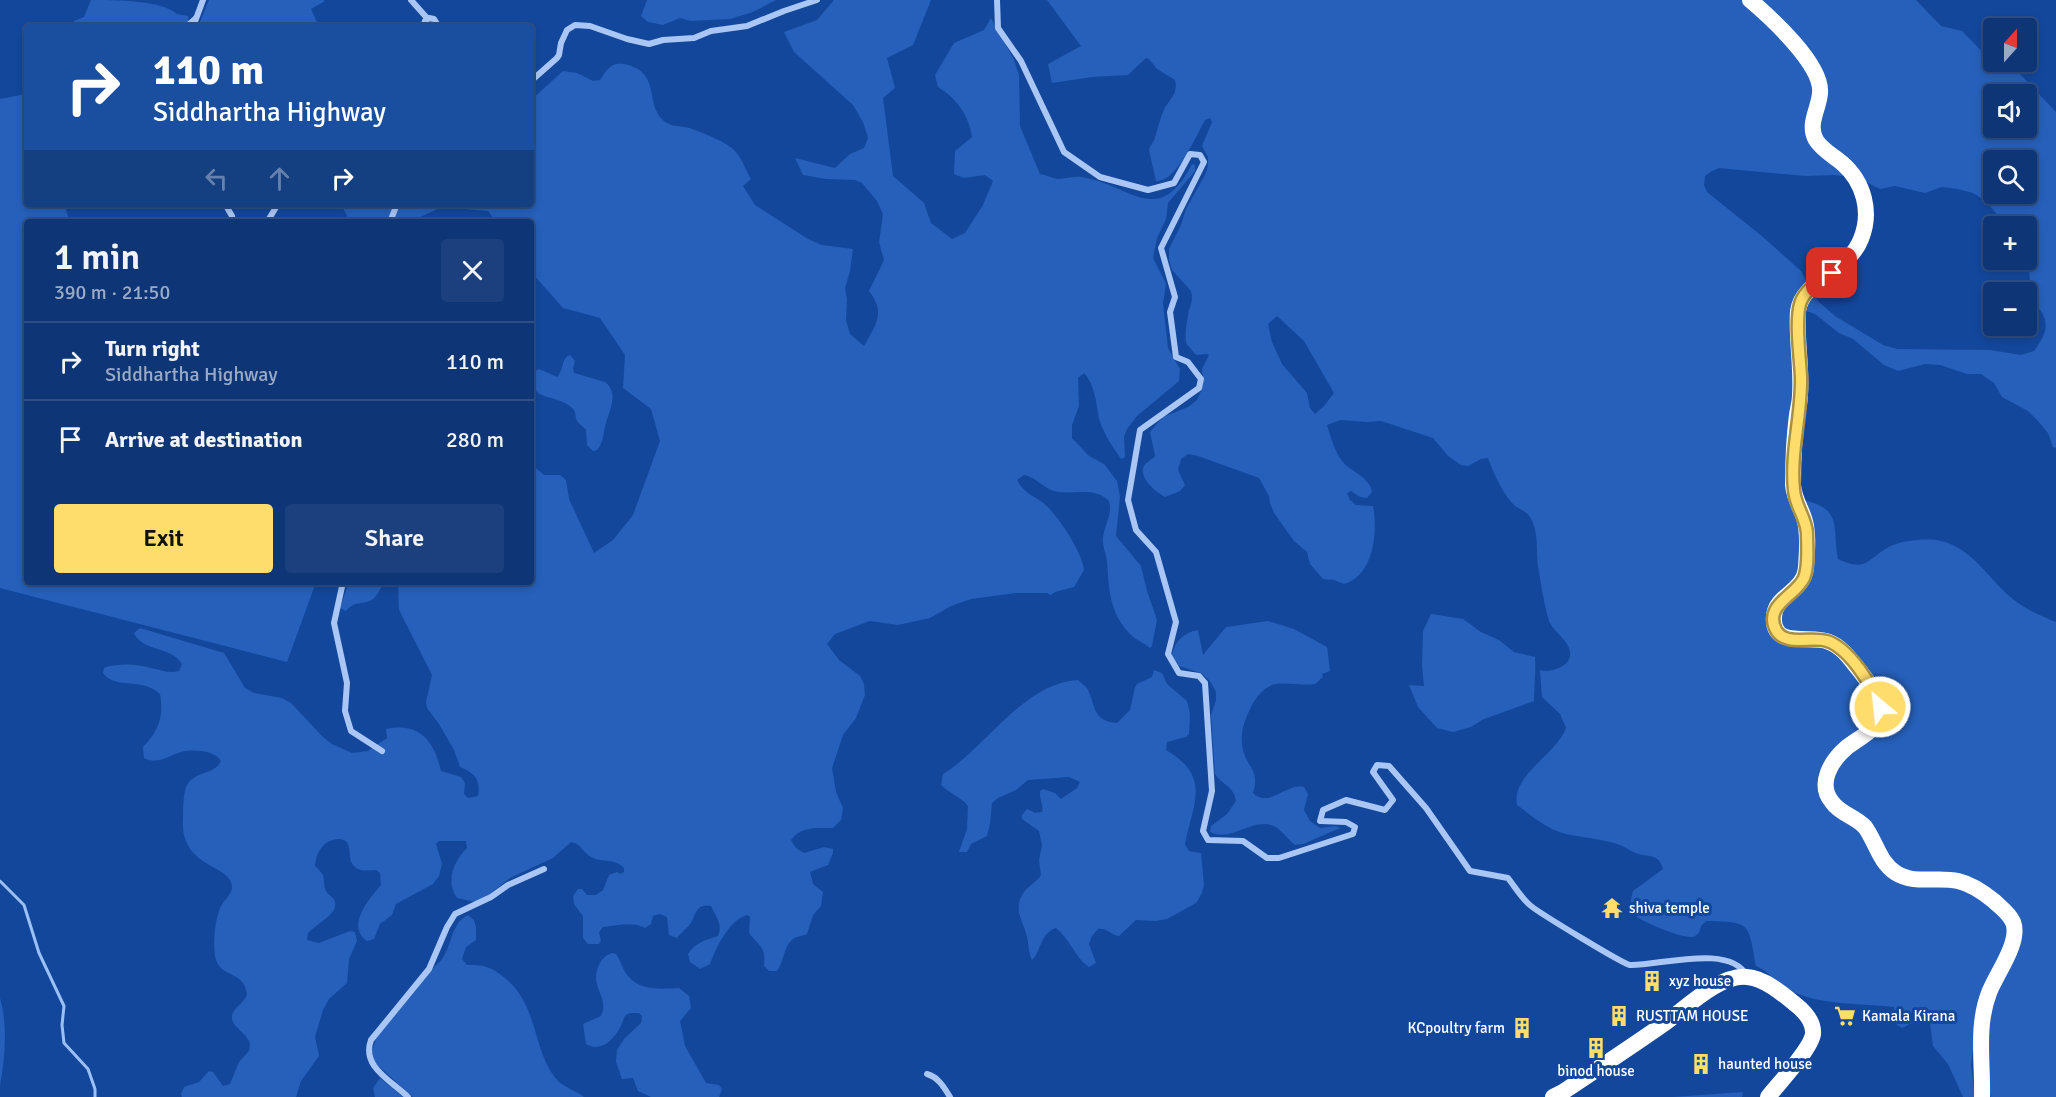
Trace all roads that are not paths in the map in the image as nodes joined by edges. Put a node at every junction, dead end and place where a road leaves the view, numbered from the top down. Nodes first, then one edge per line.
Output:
1 (203, 0) edge
2 (411, 0) edge
3 (817, 0) edge
4 (997, 0) edge
5 (1750, 0) edge
6 (197, 16) junction
7 (427, 18) junction
8 (189, 24) edge
9 (194, 24) edge
10 (424, 24) edge
11 (437, 24) edge
12 (534, 78) edge
13 (342, 585) edge
14 (382, 751) dead end
15 (544, 869) dead end
16 (1747, 977) junction
17 (927, 1074) dead end
18 (408, 1097) edge
19 (950, 1097) edge
20 (1553, 1097) edge
21 (1768, 1097) edge
22 (1982, 1097) edge

1 - 6 street
2 - 7 street
3 - 12 street
4 - 16 street
5 - 22 highway
6 - 8 street
6 - 9 street
7 - 10 street
7 - 11 street
13 - 14 street
15 - 18 street
16 - 20 highway
16 - 21 highway
17 - 19 street

